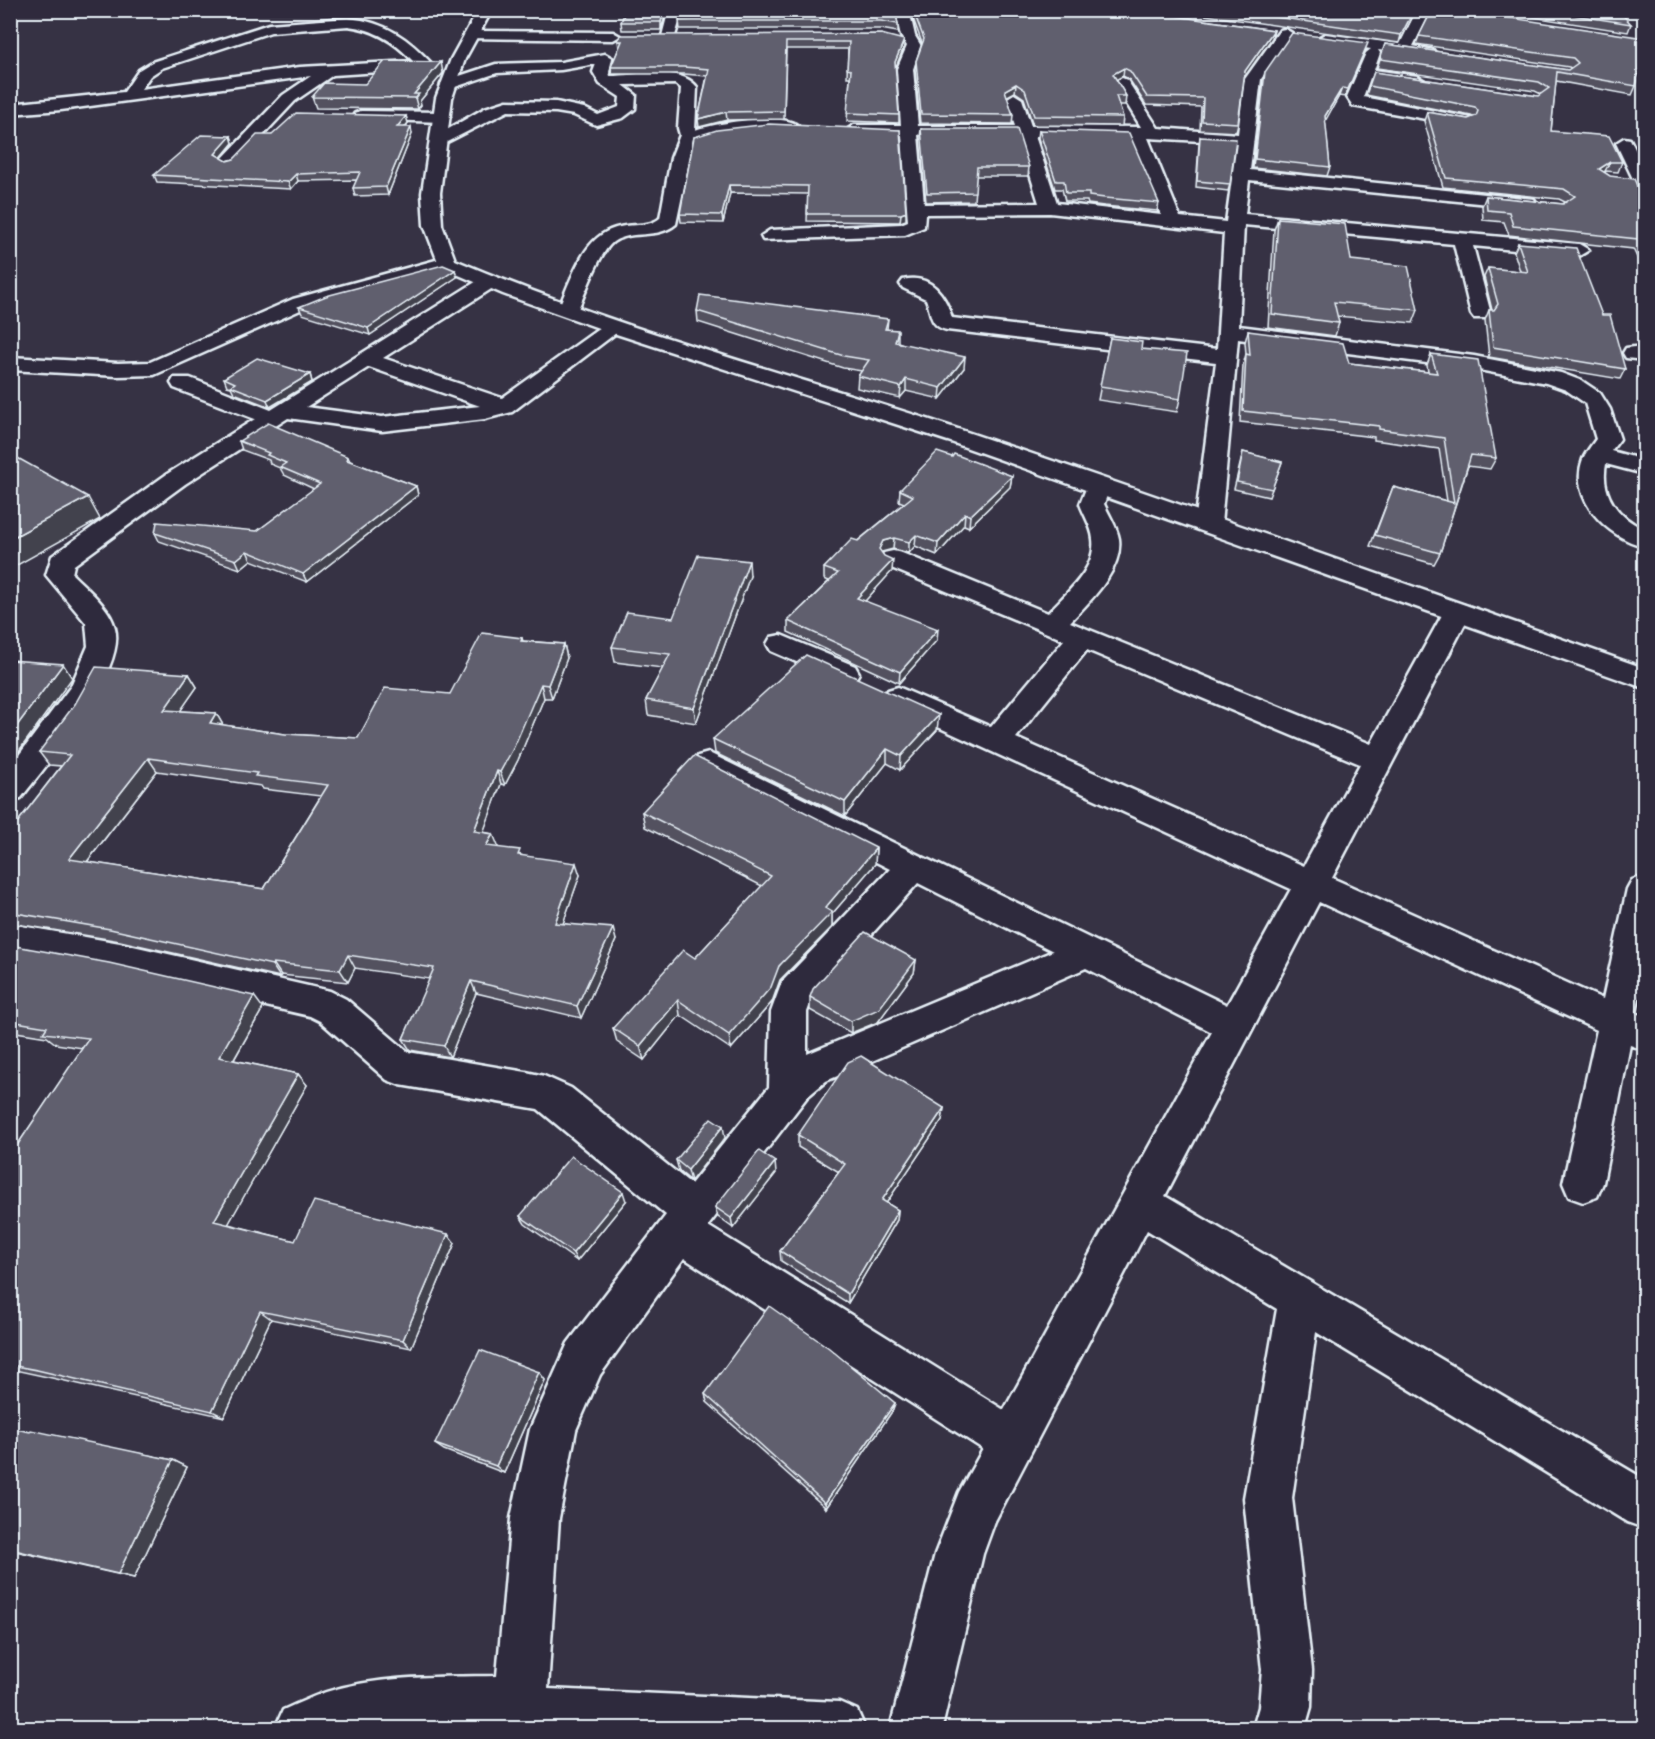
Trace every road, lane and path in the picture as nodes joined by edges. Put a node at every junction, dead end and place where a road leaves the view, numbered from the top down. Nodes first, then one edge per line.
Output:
1 (485, 10) edge
2 (688, 10) edge
3 (902, 10) edge
4 (1424, 10) edge
5 (471, 35) junction
6 (669, 36) edge
7 (894, 38) edge
8 (910, 41) junction
9 (1376, 46) junction
10 (1404, 50) junction
11 (1448, 56) edge
12 (605, 58) junction
13 (424, 64) junction
14 (330, 70) junction
15 (1365, 73) junction
16 (452, 76) junction
17 (605, 81) junction
18 (1122, 83) edge
19 (1433, 83) edge
20 (129, 95) junction
21 (1014, 99) edge
22 (10, 111) edge
23 (339, 116) edge
24 (1465, 121) edge
25 (440, 128) junction
26 (808, 128) edge
27 (840, 130) edge
28 (911, 130) junction
29 (1026, 131) junction
30 (1145, 133) junction
31 (1246, 139) junction
32 (687, 140) junction
33 (1624, 143) dead end
34 (229, 161) edge
35 (1241, 174) junction
36 (1625, 179) edge
37 (1644, 182) edge
38 (1547, 205) edge
39 (1050, 208) junction
40 (918, 209) junction
41 (1173, 221) junction
42 (1235, 223) junction
43 (770, 236) dead end
44 (1462, 240) junction
45 (1579, 250) edge
46 (447, 263) junction
47 (489, 282) junction
48 (910, 284) dead end
49 (568, 309) junction
50 (1481, 314) dead end
51 (614, 327) junction
52 (1228, 331) junction
53 (1227, 357) junction
54 (366, 359) junction
55 (10, 364) edge
56 (182, 383) dead end
57 (504, 407) junction
58 (277, 415) junction
59 (1598, 454) junction
60 (1644, 467) edge
61 (1098, 486) junction
62 (1208, 524) junction
63 (1644, 538) edge
64 (893, 559) edge
65 (1457, 612) junction
66 (1052, 624) junction
67 (1082, 637) junction
68 (781, 644) dead end
69 (1644, 678) edge
70 (996, 741) junction
71 (1378, 759) junction
72 (709, 764) edge
73 (11, 788) edge
74 (915, 866) junction
75 (1311, 884) junction
76 (1644, 893) edge
77 (10, 938) edge
78 (1088, 952) junction
79 (1235, 1026) junction
80 (1630, 1028) edge
81 (788, 1094) junction
82 (1583, 1183) dead end
83 (1140, 1203) junction
84 (687, 1221) junction
85 (1300, 1299) junction
86 (1012, 1442) junction
87 (1644, 1505) edge
88 (519, 1715) edge
89 (301, 1728) edge
90 (839, 1728) edge
91 (916, 1728) edge
92 (1279, 1728) edge

1 - 5 street
2 - 6 street
3 - 8 street
4 - 10 street
5 - 12 street
5 - 16 street
7 - 8 street
8 - 28 street
9 - 10 street
9 - 15 street
9 - 31 street
10 - 11 street
12 - 16 street
12 - 17 street
13 - 14 street
13 - 16 street
13 - 20 street
14 - 20 street
14 - 34 street
15 - 19 street
15 - 24 street
16 - 25 street
17 - 25 street
17 - 32 street
18 - 30 street
20 - 22 street
21 - 29 street
23 - 25 street
25 - 46 street
26 - 32 street
27 - 28 street
28 - 29 street
28 - 40 street
29 - 30 street
29 - 39 street
30 - 31 street
30 - 41 street
31 - 35 street
32 - 49 street
33 - 37 street
35 - 38 street
35 - 42 street
36 - 37 street
39 - 40 street
39 - 41 street
40 - 43 street
41 - 42 street
42 - 44 street
42 - 52 street
44 - 45 street
44 - 50 street
46 - 47 street
46 - 55 street
47 - 49 street
47 - 54 street
48 - 53 street
49 - 51 street
51 - 57 street
51 - 61 street
52 - 53 street
52 - 59 street
53 - 62 street
54 - 57 street
54 - 58 street
56 - 58 street
57 - 58 street
58 - 73 street
59 - 60 street
59 - 63 street
61 - 62 street
61 - 66 street
62 - 65 street
64 - 66 street
65 - 69 street
65 - 71 street
66 - 67 street
67 - 70 street
67 - 71 street
68 - 70 street
70 - 75 street
71 - 75 street
72 - 74 street
74 - 78 street
74 - 81 street
75 - 79 street
75 - 80 street
76 - 80 street
77 - 84 street
78 - 79 street
78 - 81 street
79 - 83 street
80 - 82 street
81 - 84 street
83 - 85 street
83 - 86 street
84 - 86 street
84 - 88 street
85 - 87 street
85 - 92 street
86 - 91 street
88 - 89 street
88 - 90 street

